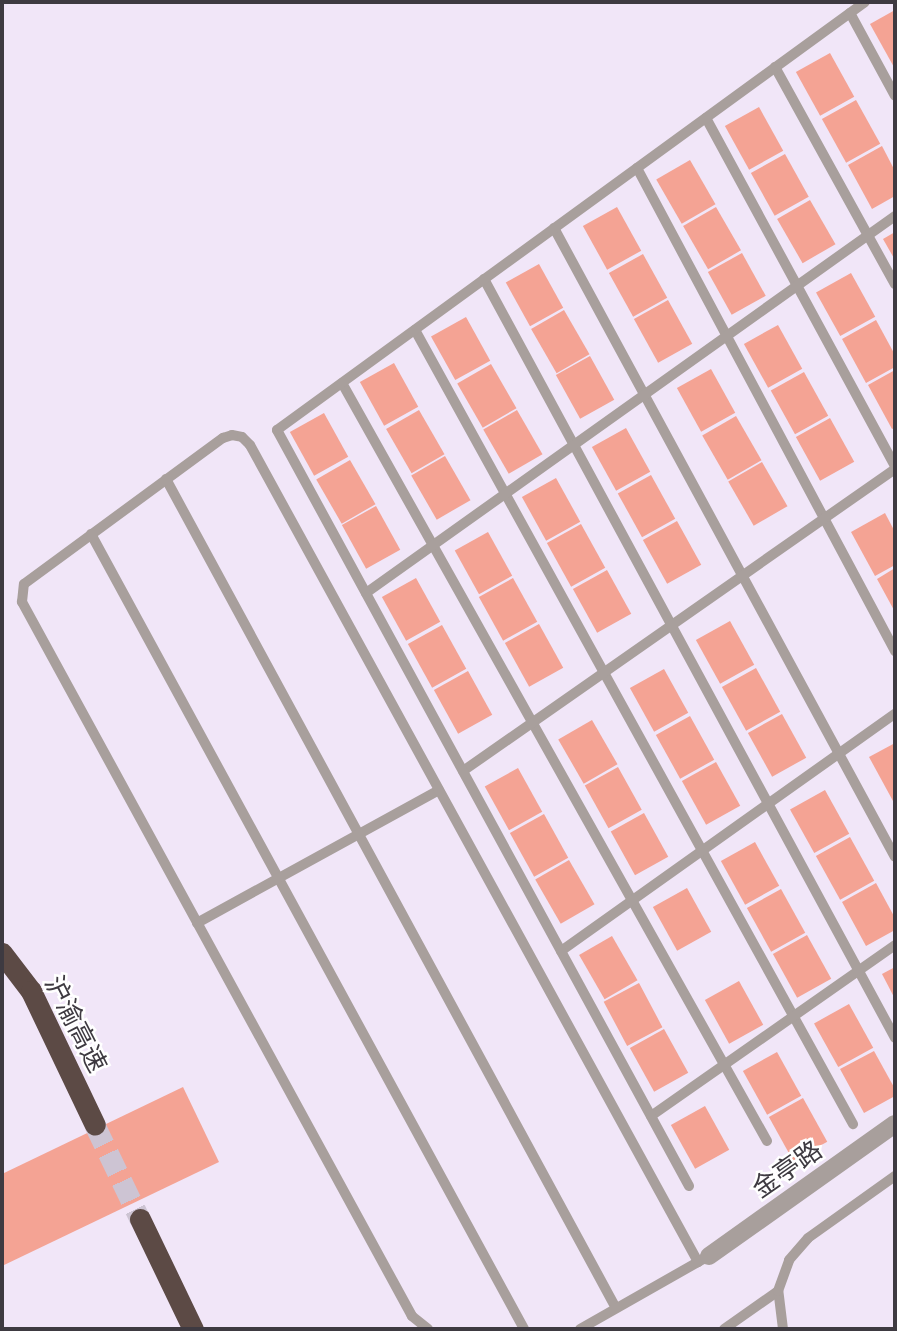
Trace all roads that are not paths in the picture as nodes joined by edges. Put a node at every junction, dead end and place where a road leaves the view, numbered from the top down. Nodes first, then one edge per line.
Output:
1 (865, 2) edge
2 (850, 13) junction
3 (775, 67) junction
4 (895, 96) edge
5 (706, 118) junction
6 (637, 168) junction
7 (895, 216) edge
8 (554, 228) junction
9 (868, 235) junction
10 (484, 279) junction
11 (895, 284) edge
12 (797, 286) junction
13 (415, 330) junction
14 (727, 336) junction
15 (342, 383) junction
16 (645, 395) junction
17 (574, 445) junction
18 (895, 468) edge
19 (166, 479) junction
20 (505, 494) junction
21 (824, 518) junction
22 (91, 534) junction
23 (433, 546) junction
24 (742, 576) junction
25 (366, 593) junction
26 (671, 625) junction
27 (895, 651) edge
28 (604, 672) junction
29 (895, 714) edge
30 (532, 723) junction
31 (839, 754) junction
32 (463, 771) junction
33 (439, 790) junction
34 (769, 804) junction
35 (359, 835) junction
36 (702, 851) junction
37 (895, 857) edge
38 (279, 879) junction
39 (632, 901) junction
40 (197, 923) junction
41 (895, 945) edge
42 (561, 951) junction
43 (2, 953) edge
44 (859, 971) junction
45 (794, 1016) junction
46 (895, 1038) edge
47 (724, 1065) junction
48 (651, 1116) junction
49 (853, 1124) dead end
50 (895, 1124) edge
51 (95, 1125) tunnel mouth
52 (767, 1141) dead end
53 (895, 1176) edge
54 (690, 1186) dead end
55 (140, 1219) tunnel mouth
56 (703, 1259) junction
57 (778, 1291) junction
58 (616, 1308) junction
59 (193, 1329) edge
60 (428, 1329) edge
61 (523, 1329) edge
62 (580, 1329) edge
63 (724, 1329) edge
64 (783, 1329) edge

1 - 2 lane
2 - 3 lane
2 - 4 lane
3 - 5 lane
3 - 9 lane
5 - 6 lane
5 - 12 lane
6 - 8 lane
6 - 14 lane
7 - 9 lane
8 - 10 lane
8 - 16 lane
9 - 11 lane
9 - 12 lane
10 - 13 lane
10 - 17 lane
12 - 14 lane
12 - 18 lane
13 - 15 lane
13 - 20 lane
14 - 16 lane
14 - 21 lane
15 - 23 lane
15 - 25 lane
16 - 17 lane
16 - 24 lane
17 - 20 lane
17 - 26 lane
18 - 21 lane
19 - 22 lane
19 - 33 lane
19 - 35 lane
20 - 23 lane
20 - 28 lane
21 - 24 lane
21 - 27 lane
22 - 38 lane
22 - 40 lane
23 - 25 lane
23 - 30 lane
24 - 26 lane
24 - 31 lane
25 - 32 lane
26 - 28 lane
26 - 34 lane
28 - 30 lane
28 - 36 lane
29 - 31 lane
30 - 32 lane
30 - 39 lane
31 - 34 lane
31 - 37 lane
32 - 42 lane
33 - 35 lane
33 - 56 lane
34 - 36 lane
34 - 44 lane
35 - 38 lane
35 - 58 lane
36 - 39 lane
36 - 45 lane
38 - 40 lane
38 - 61 lane
39 - 42 lane
39 - 47 lane
40 - 60 lane
41 - 44 lane
42 - 48 lane
43 - 51 highway, 沪渝高速
44 - 45 lane
44 - 46 lane
45 - 47 lane
45 - 49 lane
47 - 48 lane
47 - 52 lane
48 - 54 lane
50 - 56 street, 金亭路
53 - 57 lane
55 - 59 highway
56 - 58 lane
57 - 63 lane
57 - 64 lane
58 - 62 lane

